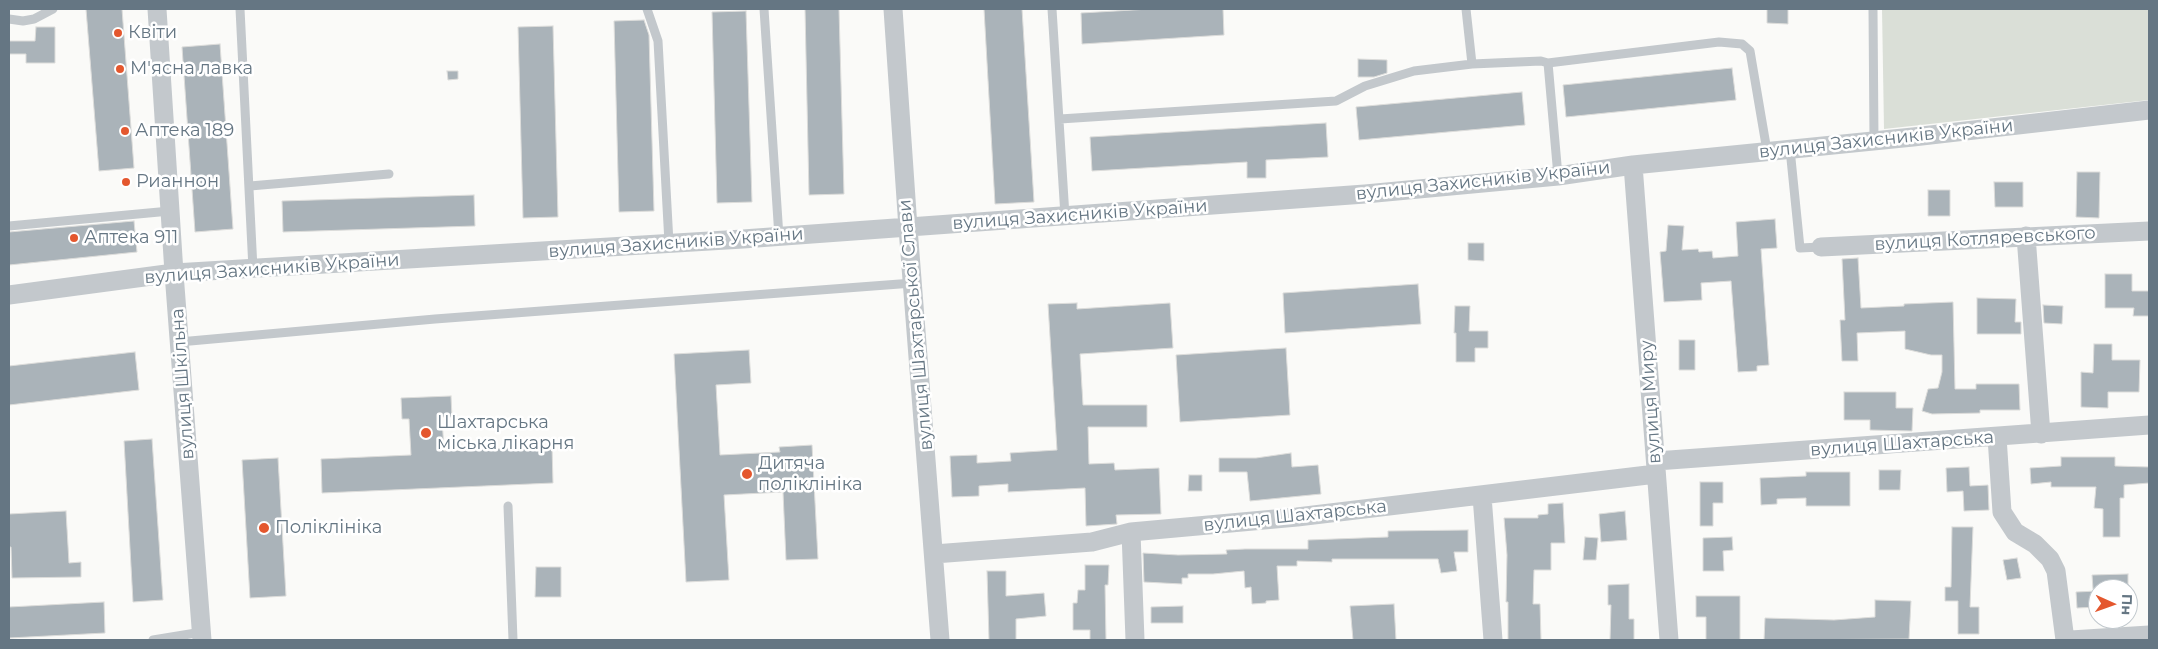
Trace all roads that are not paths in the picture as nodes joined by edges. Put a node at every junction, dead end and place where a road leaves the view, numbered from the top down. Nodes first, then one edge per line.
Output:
1 (53, 9) edge
2 (156, 9) edge
3 (240, 9) edge
4 (646, 9) edge
5 (764, 9) edge
6 (893, 9) edge
7 (1052, 9) edge
8 (1466, 9) edge
9 (1873, 9) edge
10 (9, 19) edge
11 (1548, 63) junction
12 (1472, 64) junction
13 (2149, 110) edge
14 (1060, 119) junction
15 (1874, 140) junction
16 (1790, 149) junction
17 (1767, 151) junction
18 (1633, 164) junction
19 (389, 174) dead end
20 (1558, 176) junction
21 (250, 186) junction
22 (170, 211) junction
23 (1065, 216) junction
24 (9, 226) edge
25 (908, 228) junction
26 (2149, 231) edge
27 (2026, 236) junction
28 (779, 237) junction
29 (669, 243) junction
30 (1821, 247) joint
31 (253, 269) junction
32 (174, 273) junction
33 (913, 283) junction
34 (9, 295) edge
35 (179, 342) junction
36 (2149, 425) edge
37 (2041, 434) junction
38 (1997, 437) junction
39 (1656, 467) junction
40 (1482, 496) junction
41 (508, 506) dead end
42 (1131, 532) junction
43 (934, 554) junction
44 (2149, 635) edge
45 (202, 636) edge
46 (153, 640) edge
47 (513, 640) edge
48 (940, 640) edge
49 (1135, 640) edge
50 (1493, 640) edge
51 (1669, 640) edge
52 (2065, 640) edge
53 (2071, 640) edge

1 - 10 lane
2 - 22 street, вулиця Шкільна
3 - 21 lane
4 - 29 lane
5 - 28 lane
6 - 25 street, вулиця Шахтарської Слави
7 - 14 lane
8 - 12 lane
9 - 15 lane
11 - 12 lane
11 - 17 lane
11 - 20 lane
12 - 14 lane
13 - 15 street, вулиця Захисників України
14 - 23 lane
15 - 16 street, вулиця Захисників України
16 - 17 street, вулиця Захисників України
16 - 30 lane
17 - 18 street, вулиця Захисників України
18 - 20 street, вулиця Захисників України
18 - 39 street, вулиця Миру
19 - 21 lane
20 - 23 street, вулиця Захисників України
21 - 31 lane
22 - 24 lane
22 - 32 street, вулиця Шкільна
23 - 25 street, вулиця Захисників України
25 - 28 street, вулиця Захисників України
25 - 33 street, вулиця Шахтарської Слави
26 - 27 street, вулиця Котляревського
27 - 30 street, вулиця Котляревського
27 - 37 street
28 - 29 street, вулиця Захисників України
29 - 31 street, вулиця Захисників України
31 - 32 street, вулиця Захисників України
32 - 34 street, вулиця Захисників України
32 - 35 street, вулиця Шкільна
33 - 35 lane
33 - 43 street, вулиця Шахтарської Слави
35 - 45 street, вулиця Шкільна
36 - 37 street, вулиця Шахтарська
37 - 38 street, вулиця Шахтарська
38 - 39 street, вулиця Шахтарська
38 - 52 street
39 - 40 street, вулиця Шахтарська
39 - 51 street, вулиця Миру
40 - 42 street, вулиця Шахтарська
40 - 50 street
41 - 47 lane
42 - 43 street, вулиця Шахтарська
42 - 49 street
43 - 48 street, вулиця Шахтарської Слави
44 - 53 street
45 - 46 lane

